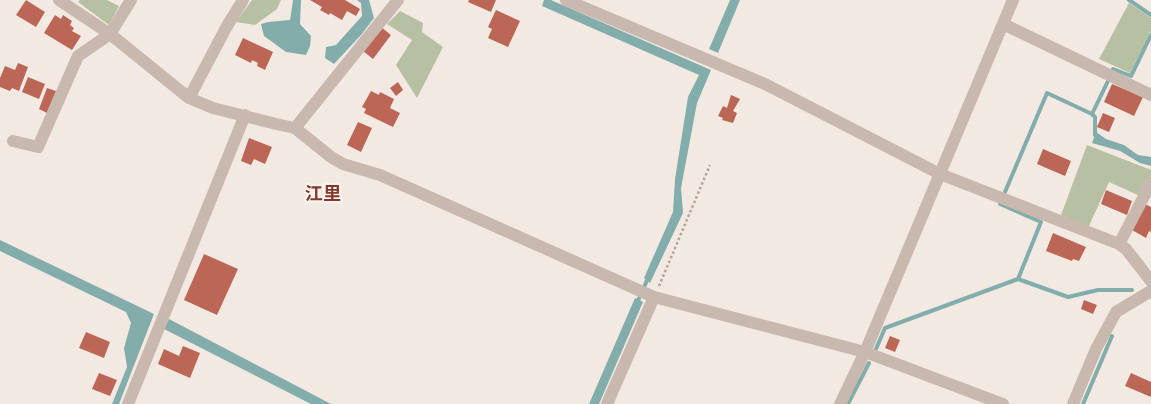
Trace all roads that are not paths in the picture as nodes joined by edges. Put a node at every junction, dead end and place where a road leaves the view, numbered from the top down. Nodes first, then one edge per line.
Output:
1 (59, 0) edge
2 (131, 0) edge
3 (243, 0) edge
4 (398, 0) edge
5 (566, 0) edge
6 (1013, 0) edge
7 (1003, 24) junction
8 (110, 34) junction
9 (1151, 95) edge
10 (189, 98) junction
11 (245, 115) junction
12 (295, 128) junction
13 (13, 141) dead end
14 (940, 174) junction
15 (1151, 183) edge
16 (1119, 244) junction
17 (1151, 281) edge
18 (1151, 290) edge
19 (649, 291) junction
20 (865, 352) junction
21 (128, 404) edge
22 (607, 404) edge
23 (840, 404) edge
24 (1003, 404) edge
25 (1073, 404) edge

1 - 8 street
2 - 8 street
3 - 10 street
4 - 12 street
5 - 14 street
6 - 7 street
7 - 9 street
7 - 14 street
8 - 10 street
8 - 13 street
10 - 11 street
11 - 12 street
11 - 21 street
12 - 19 street
14 - 16 street
14 - 20 street
15 - 16 street
16 - 17 street
18 - 25 street
19 - 20 street
19 - 22 street
20 - 23 street
20 - 24 street

